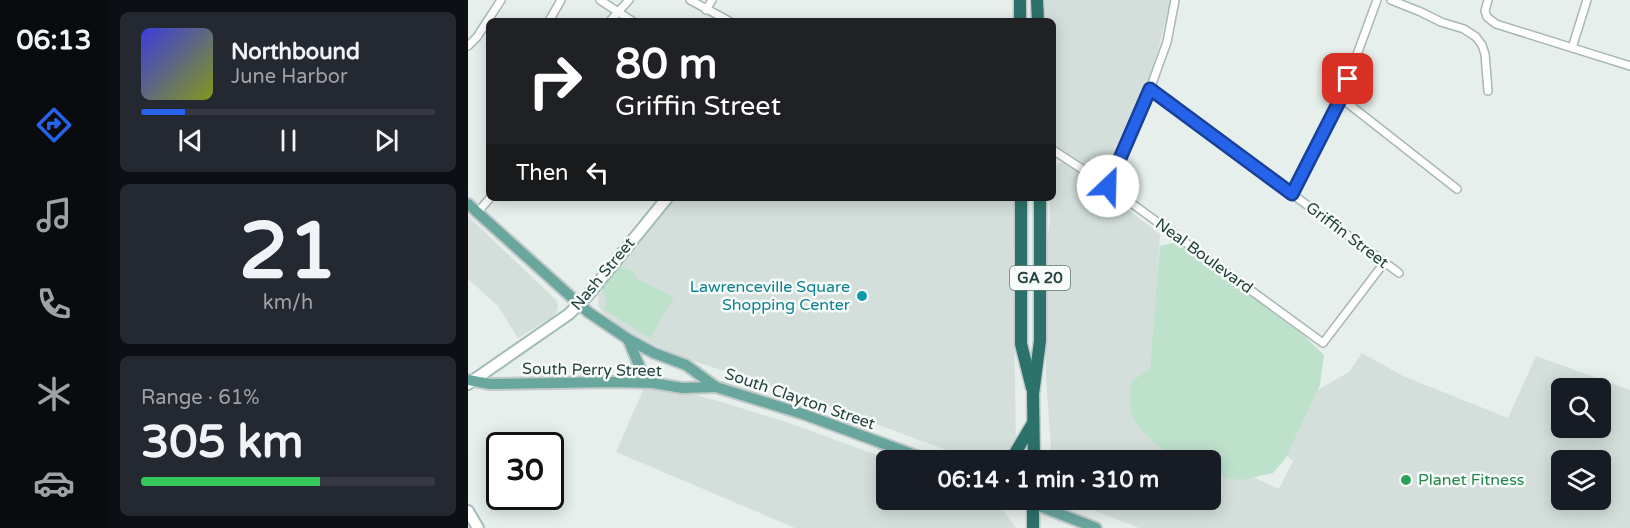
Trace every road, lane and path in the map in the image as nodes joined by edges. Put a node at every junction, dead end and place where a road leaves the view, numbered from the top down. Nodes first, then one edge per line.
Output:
1 (501, 0) edge
2 (561, 0) edge
3 (600, 0) edge
4 (628, 0) edge
5 (690, 0) edge
6 (712, 0) edge
7 (1020, 0) edge
8 (1037, 0) edge
9 (1175, 0) edge
10 (1377, 0) edge
11 (1391, 0) edge
12 (1488, 0) edge
13 (1587, 0) edge
14 (706, 10) junction
15 (617, 13) junction
16 (489, 18) edge
17 (551, 18) edge
18 (613, 18) edge
19 (626, 18) edge
20 (723, 18) edge
21 (1020, 18) edge
22 (1038, 18) edge
23 (486, 23) edge
24 (468, 46) edge
25 (1572, 48) junction
26 (1630, 66) edge
27 (1150, 89) junction
28 (1488, 91) dead end
29 (1341, 98) junction
30 (1056, 152) edge
31 (1108, 186) junction
32 (1457, 189) dead end
33 (1292, 194) junction
34 (487, 201) edge
35 (665, 201) edge
36 (1021, 201) edge
37 (1040, 201) edge
38 (468, 204) edge
39 (477, 213) junction
40 (1384, 262) junction
41 (1398, 273) dead end
42 (579, 304) junction
43 (628, 339) junction
44 (469, 382) edge
45 (653, 383) junction
46 (716, 387) junction
47 (1033, 394) junction
48 (1033, 422) junction
49 (901, 450) edge
50 (1016, 450) edge
51 (1034, 450) edge
52 (1031, 510) edge
53 (1052, 510) edge
54 (468, 511) edge
55 (478, 528) edge
56 (1033, 528) edge
57 (1096, 528) edge

1 - 16 street
2 - 17 street
3 - 15 street
4 - 15 street
5 - 14 street
6 - 14 street
7 - 21 highway
8 - 22 highway
9 - 27 street
10 - 29 street
11 - 28 street
12 - 25 street
13 - 25 street
14 - 20 street
15 - 18 street
15 - 19 street
23 - 24 street
25 - 26 street
27 - 31 street
27 - 33 street, Griffin Street
29 - 32 street
29 - 33 street
30 - 31 street, Neal Boulevard
31 - 40 street, Neal Boulevard
33 - 40 street, Griffin Street
34 - 39 street
35 - 42 street, Nash Street
36 - 47 highway, GA 20
37 - 47 highway, GA 20
38 - 39 main road, South Clayton Street
39 - 42 main road, South Clayton Street
40 - 41 street, Griffin Street
42 - 43 main road, South Clayton Street
42 - 44 street, Nash Street
43 - 45 main road
43 - 46 main road, South Clayton Street
44 - 45 main road, South Perry Street
45 - 46 main road, South Perry Street
46 - 49 main road, South Clayton Street
47 - 48 highway, GA 20
48 - 50 highway
48 - 51 highway, GA 20
52 - 56 highway
53 - 57 main road
54 - 55 street

